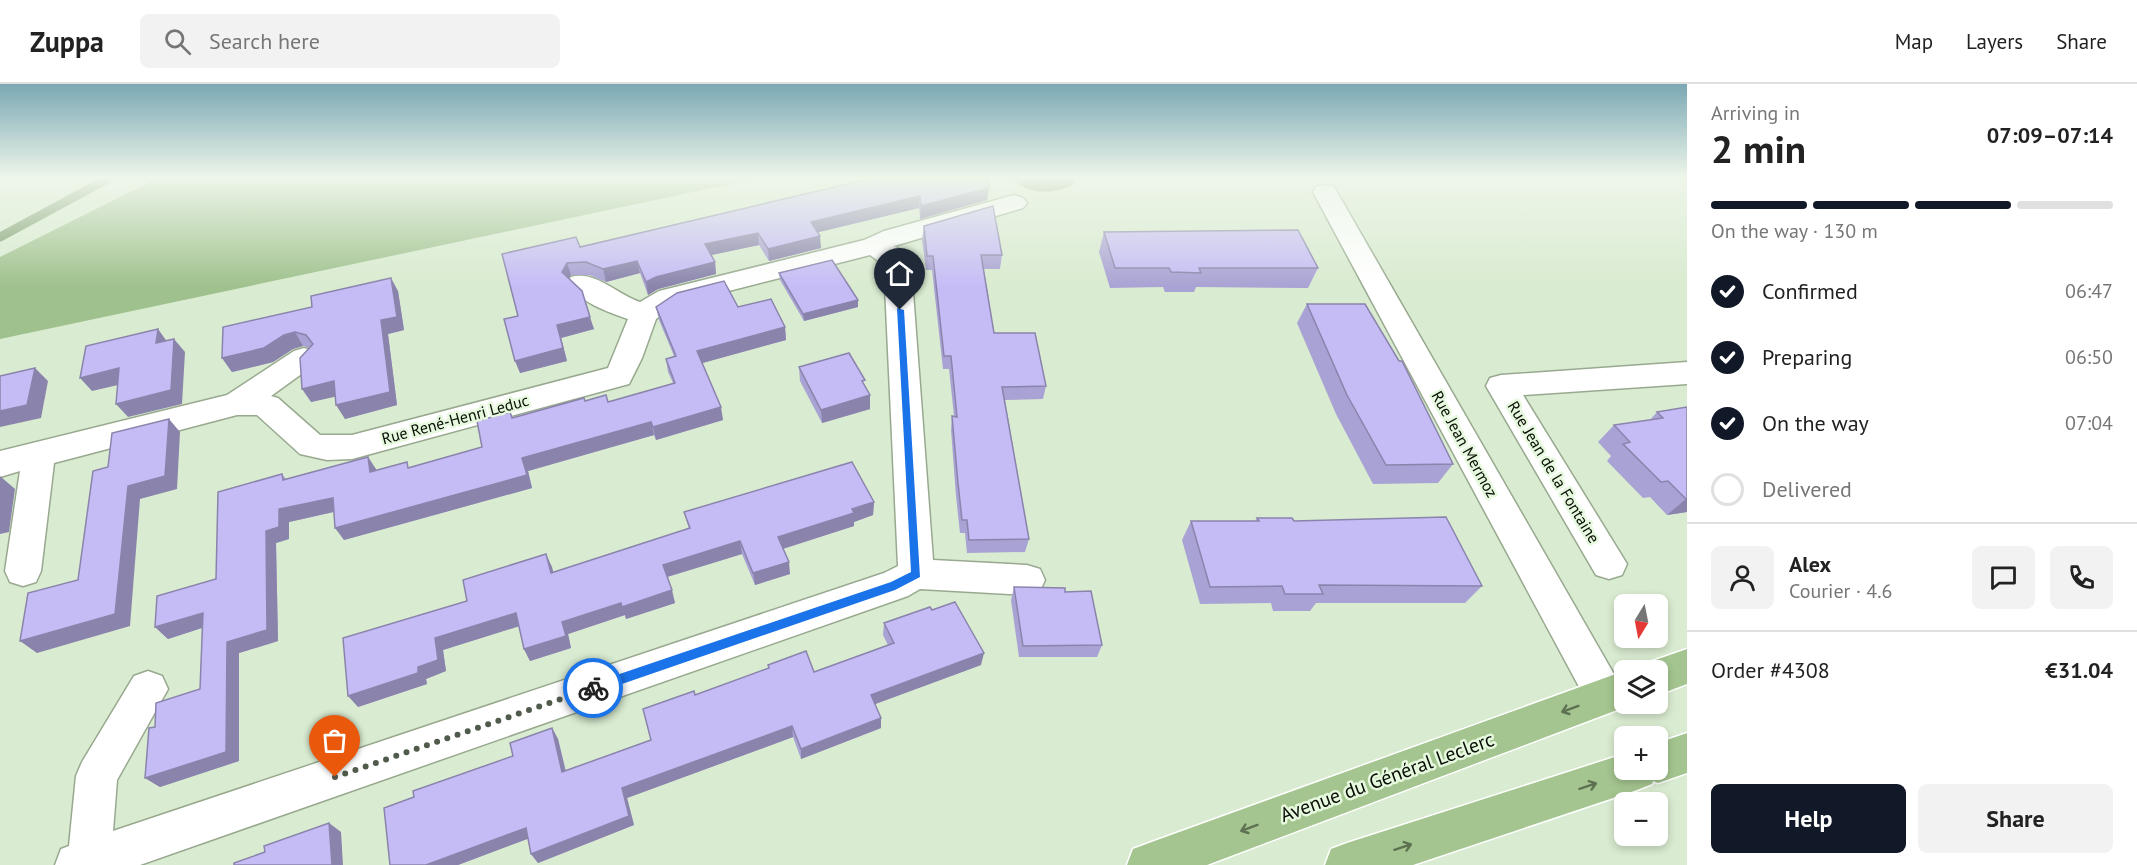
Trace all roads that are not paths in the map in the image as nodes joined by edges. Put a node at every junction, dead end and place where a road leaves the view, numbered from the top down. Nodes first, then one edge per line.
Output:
1 (973, 214) edge
2 (1338, 214) edge
3 (873, 246) junction
4 (581, 284) dead end
5 (645, 314) junction
6 (304, 358) edge
7 (1687, 373) edge
8 (237, 404) junction
9 (39, 453) junction
10 (0, 464) edge
11 (1610, 564) dead end
12 (23, 571) dead end
13 (916, 574) junction
14 (1027, 580) dead end
15 (1687, 666) edge
16 (1668, 673) edge
17 (148, 688) dead end
18 (1614, 691) edge
19 (1614, 693) edge
20 (1687, 753) edge
21 (1668, 760) edge
22 (1614, 778) edge
23 (83, 863) edge
24 (1149, 865) edge
25 (1347, 865) edge

1 - 3 street
2 - 18 street, Rue Jean Mermoz
3 - 5 street
3 - 13 street
4 - 5 street
5 - 8 street, Rue René-Henri Leduc
6 - 8 street, Rue René-Henri Leduc
7 - 11 street, Rue Jean de la Fontaine
8 - 9 street, Rue René-Henri Leduc
9 - 10 street, Rue René-Henri Leduc
9 - 12 street
13 - 14 street
13 - 23 street
15 - 16 main road
17 - 23 street
19 -> 24 main road, Avenue du Général Leclerc
20 - 21 main road
25 -> 22 main road

